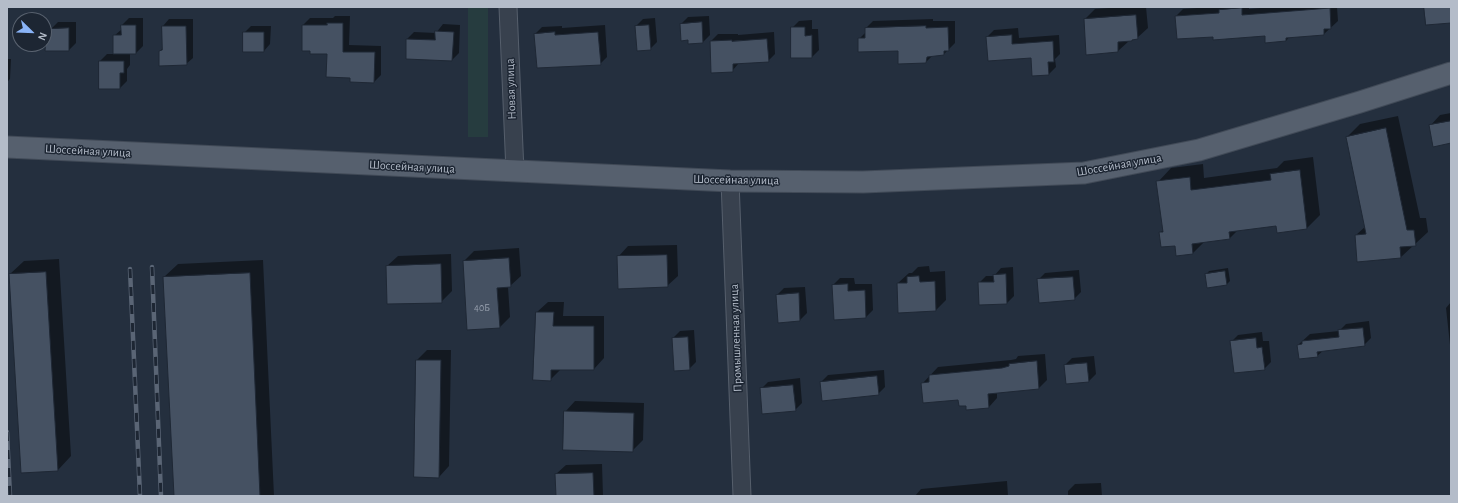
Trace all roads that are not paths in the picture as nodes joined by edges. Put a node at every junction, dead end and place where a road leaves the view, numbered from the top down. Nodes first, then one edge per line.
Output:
1 (508, 7) edge
2 (1451, 73) edge
3 (7, 147) edge
4 (515, 172) junction
5 (730, 181) junction
6 (742, 496) edge

1 - 4 street, Новая улица
2 - 5 main road, Шоссейная улица
3 - 4 main road, Шоссейная улица
4 - 5 main road, Шоссейная улица
5 - 6 street, Промышленная улица

